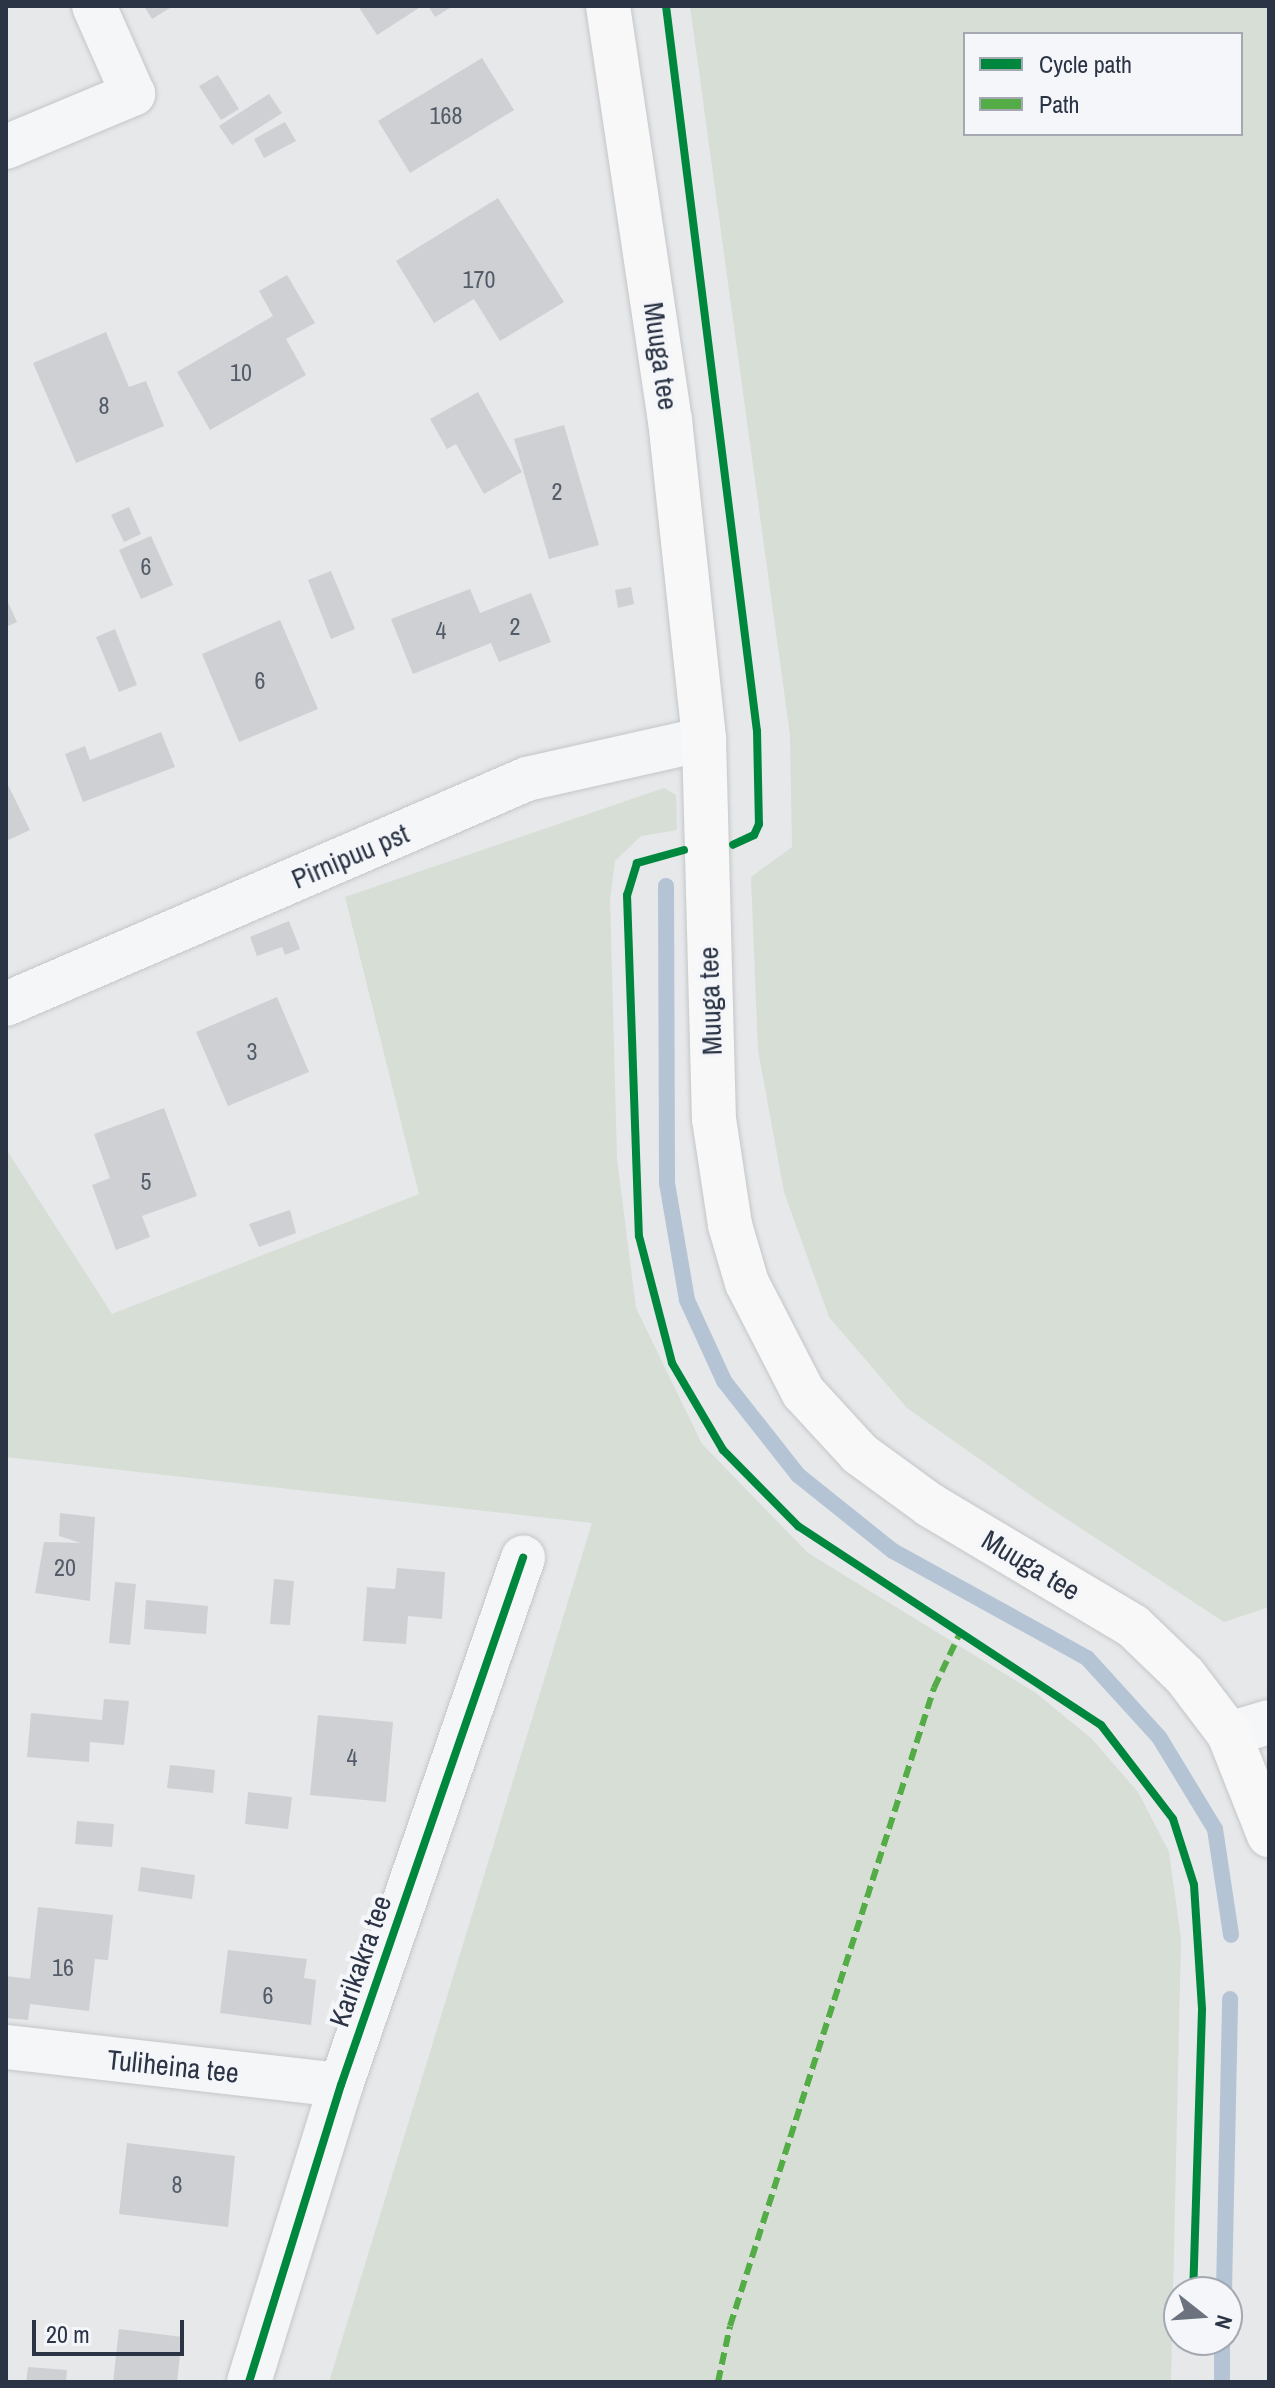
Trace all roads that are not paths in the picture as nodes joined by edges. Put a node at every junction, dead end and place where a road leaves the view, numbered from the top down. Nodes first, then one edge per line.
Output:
1 (94, 6) edge
2 (608, 6) edge
3 (6, 147) edge
4 (704, 739) junction
5 (6, 1004) edge
6 (523, 1558) dead end
7 (1249, 1728) edge
8 (1269, 1835) edge
9 (6, 2047) edge
10 (341, 2085) junction
11 (249, 2382) edge

1 - 3 street
2 - 4 main road, Muuga tee
4 - 5 street, Pirnipuu pst
4 - 7 main road, Muuga tee
6 - 10 street, Karikakra tee
7 - 8 main road, Muuga tee
9 - 10 street, Tuliheina tee
10 - 11 street, Karikakra tee

